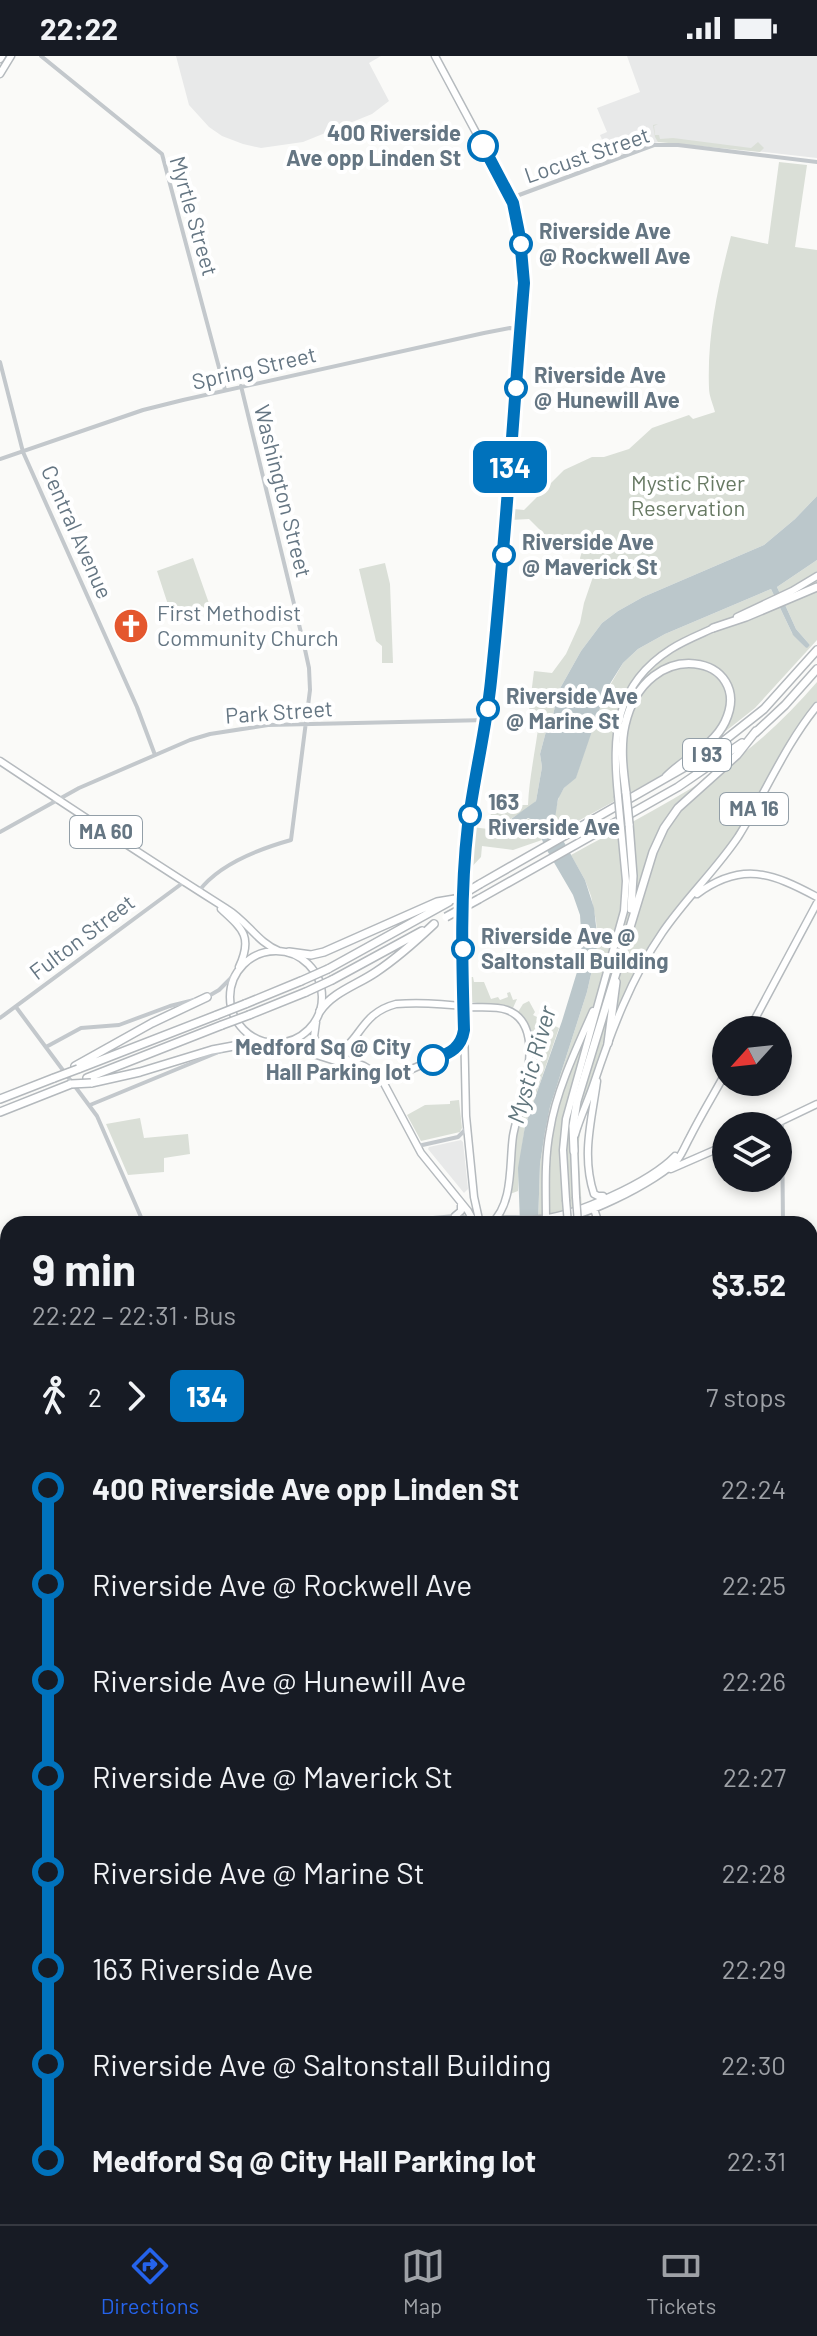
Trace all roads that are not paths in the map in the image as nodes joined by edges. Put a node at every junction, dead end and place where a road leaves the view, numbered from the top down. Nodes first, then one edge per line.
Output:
1 (11, 56) edge
2 (41, 56) edge
3 (435, 56) edge
4 (0, 74) edge
5 (817, 162) edge
6 (511, 198) junction
7 (520, 330) junction
8 (0, 362) edge
9 (241, 386) junction
10 (225, 390) junction
11 (23, 452) junction
12 (0, 459) edge
13 (817, 576) edge
14 (817, 587) edge
15 (713, 628) junction
16 (817, 650) edge
17 (817, 669) edge
18 (817, 706) edge
19 (487, 720) junction
20 (305, 724) junction
21 (756, 731) junction
22 (155, 755) junction
23 (0, 761) edge
24 (658, 785) junction
25 (622, 794) junction
26 (58, 799) junction
27 (625, 826) junction
28 (0, 832) edge
29 (184, 882) junction
30 (199, 891) junction
31 (817, 900) edge
32 (213, 901) junction
33 (450, 901) junction
34 (682, 907) junction
35 (434, 924) junction
36 (626, 935) junction
37 (284, 952) junction
38 (620, 956) junction
39 (239, 968) junction
40 (234, 975) junction
41 (603, 990) junction
42 (207, 997) junction
43 (463, 1006) junction
44 (16, 1007) junction
45 (318, 1015) junction
46 (756, 1016) edge
47 (0, 1018) edge
48 (464, 1030) junction
49 (608, 1043) junction
50 (276, 1044) junction
51 (239, 1045) junction
52 (46, 1047) junction
53 (451, 1052) junction
54 (331, 1054) junction
55 (600, 1066) junction
56 (465, 1067) junction
57 (76, 1068) junction
58 (89, 1080) junction
59 (382, 1082) junction
60 (713, 1096) edge
61 (0, 1099) edge
62 (817, 1104) edge
63 (90, 1105) junction
64 (0, 1112) edge
65 (792, 1116) edge
66 (467, 1126) junction
67 (418, 1146) junction
68 (574, 1151) junction
69 (712, 1151) edge
70 (709, 1152) junction
71 (680, 1153) junction
72 (696, 1158) junction
73 (664, 1172) junction
74 (627, 1187) junction
75 (783, 1192) edge
76 (460, 1201) junction
77 (505, 1201) junction
78 (584, 1206) junction
79 (477, 1209) junction
80 (594, 1209) junction
81 (141, 1216) edge
82 (455, 1216) edge
83 (472, 1216) edge
84 (477, 1216) edge
85 (484, 1216) edge
86 (496, 1216) edge
87 (511, 1216) edge
88 (544, 1216) edge
89 (555, 1216) edge
90 (567, 1216) edge
91 (572, 1216) edge
92 (577, 1216) edge
93 (596, 1216) edge
94 (783, 1216) edge

1 - 4 main road
2 - 10 street, Myrtle Street
3 - 6 main road
5 - 6 street, Locust Street
6 - 7 main road
7 - 9 street, Spring Street
7 - 19 main road
8 - 11 street, Central Avenue
9 - 10 street, Spring Street
9 - 20 street, Washington Street
10 - 11 street, Spring Street
11 - 12 street, Spring Street
11 - 22 street, Central Avenue
13 - 15 main road
14 - 15 highway
15 - 25 main road
16 - 24 highway, I 93
17 - 21 highway, I 93
18 - 34 main road, MA 16
19 - 20 street, Park Street
19 - 43 main road
20 - 22 street, Park Street
20 - 30 street, Washington Street
21 - 35 highway, I 93, bridge
21 - 36 highway
22 - 26 street, Park Street
23 - 26 main road, MA 60
24 - 25 highway
24 - 33 highway, I 93, bridge
25 - 27 highway, bridge
26 - 28 street, Park Street
26 - 29 main road, MA 60
27 - 36 highway
27 - 41 main road
29 - 30 main road, MA 60
29 - 44 street, Fulton Street
30 - 32 main road, MA 60
31 - 34 main road
31 - 46 main road
32 - 37 main road, MA 60
32 - 39 main road, MA 60
33 - 37 highway
33 - 57 highway, I 93, bridge
34 - 49 main road, MA 16
35 - 45 highway
35 - 58 highway, I 93, bridge
36 - 38 highway
37 - 39 main road
37 - 45 main road, MA 60
38 - 49 highway
38 - 68 highway
39 - 40 main road
40 - 42 street
40 - 50 main road
41 - 88 main road
41 - 90 main road, bridge
42 - 52 street
42 - 57 highway
43 - 48 main road
43 - 54 main road
43 - 77 main road
44 - 47 street, Fulton Street
44 - 52 street
45 - 50 main road
45 - 54 main road, MA 60
48 - 53 main road
48 - 56 main road
49 - 55 main road, MA 16
50 - 51 street
50 - 59 main road
51 - 58 highway
51 - 63 street
52 - 63 street
53 - 56 main road
53 - 59 main road
54 - 59 main road
55 - 68 main road, MA 16
55 - 74 main road
56 - 66 main road
57 - 61 highway, I 93, bridge
58 - 64 highway, I 93, bridge
59 - 67 main road
60 - 71 main road
62 - 65 main road
63 - 81 street
66 - 67 street
66 - 79 main road
67 - 76 main road
68 - 92 main road, MA 16, bridge
69 - 70 main road
70 - 71 main road
70 - 72 main road
71 - 72 main road
71 - 73 main road
71 - 74 main road
72 - 73 main road
73 - 80 main road
74 - 78 main road
75 - 94 street
76 - 82 main road
76 - 83 main road
77 - 86 main road
77 - 87 main road
78 - 80 street
78 - 89 main road
79 - 84 main road
79 - 85 main road
80 - 91 main road
80 - 93 main road

